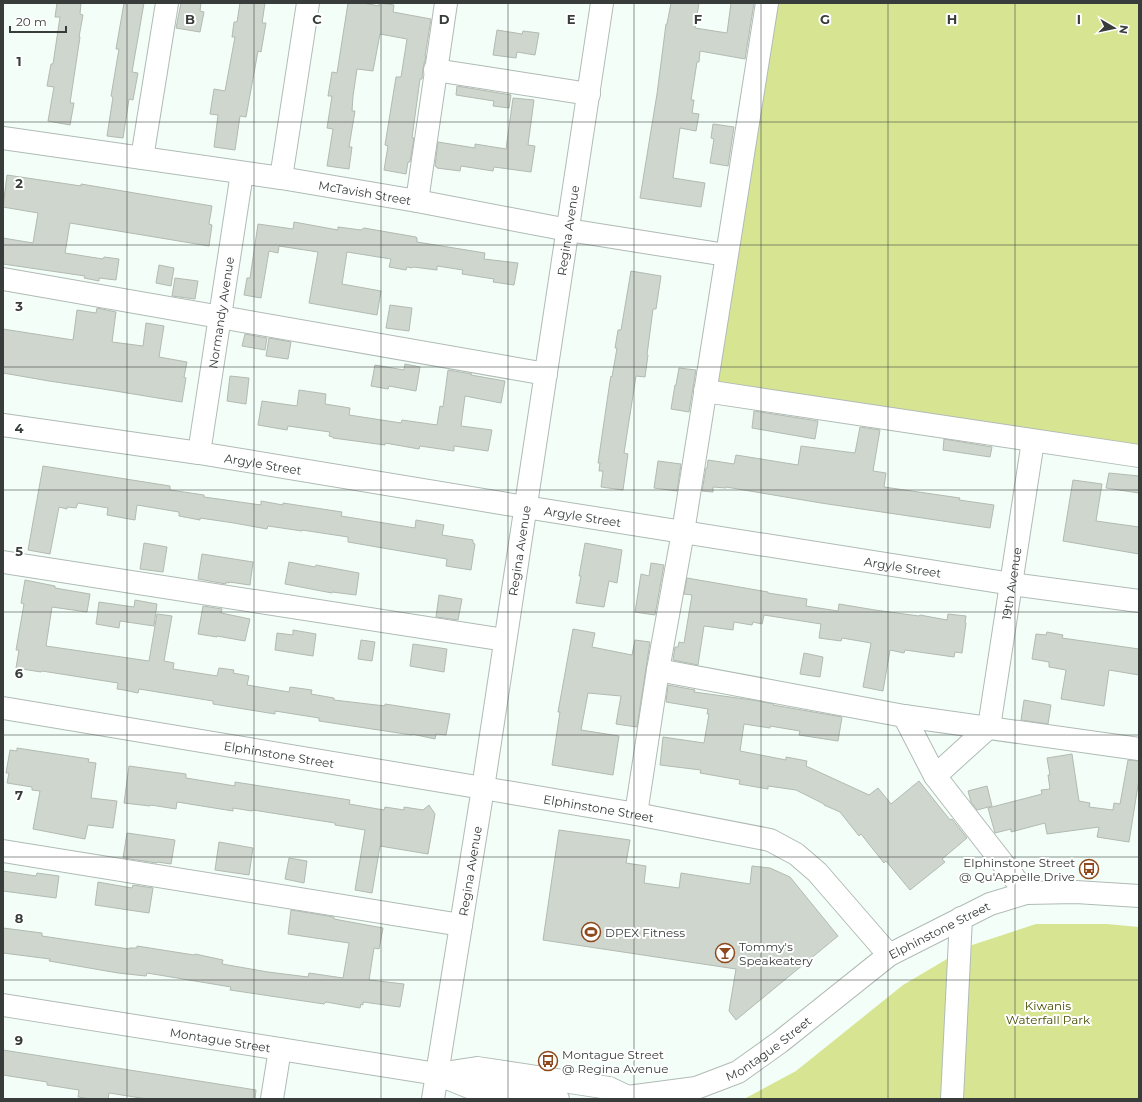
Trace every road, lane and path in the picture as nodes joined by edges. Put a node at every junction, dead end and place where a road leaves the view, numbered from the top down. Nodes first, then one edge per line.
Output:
1 (167, 3) edge
2 (308, 3) edge
3 (446, 3) edge
4 (602, 3) edge
5 (767, 3) edge
6 (435, 70) junction
7 (589, 94) junction
8 (3, 138) edge
9 (142, 158) junction
10 (242, 173) junction
11 (281, 178) junction
12 (416, 201) junction
13 (568, 230) junction
14 (726, 256) junction
15 (3, 279) edge
16 (220, 316) junction
17 (546, 374) junction
18 (705, 391) junction
19 (3, 425) edge
20 (1033, 441) junction
21 (199, 453) junction
22 (1139, 456) edge
23 (525, 507) junction
24 (683, 532) junction
25 (3, 562) edge
26 (1012, 584) junction
27 (1139, 601) edge
28 (505, 640) junction
29 (658, 670) junction
30 (3, 708) edge
31 (904, 716) junction
32 (989, 727) junction
33 (1139, 749) edge
34 (935, 776) junction
35 (482, 788) junction
36 (636, 814) junction
37 (3, 851) edge
38 (1026, 893) junction
39 (1139, 896) edge
40 (961, 918) junction
41 (461, 925) junction
42 (889, 955) junction
43 (3, 1005) edge
44 (280, 1049) junction
45 (437, 1074) junction
46 (625, 1098) edge
47 (272, 1099) edge
48 (433, 1099) edge
49 (558, 1099) edge
50 (952, 1099) edge

1 - 9 street
2 - 11 street
3 - 6 street
4 - 7 street, Regina Avenue
5 - 14 street
6 - 7 street
6 - 12 street
7 - 13 street, Regina Avenue
8 - 9 street, McTavish Street
9 - 10 street, McTavish Street
10 - 11 street, McTavish Street
10 - 16 street, Normandy Avenue
11 - 12 street, McTavish Street
12 - 13 street, McTavish Street
13 - 14 street, McTavish Street
13 - 17 street, Regina Avenue
14 - 18 street
15 - 16 street
16 - 17 street
16 - 21 street, Normandy Avenue
17 - 23 street, Regina Avenue
18 - 20 street
18 - 24 street
19 - 21 street, Argyle Street
20 - 22 street
20 - 26 street, 19th Avenue
21 - 23 street, Argyle Street
23 - 24 street, Argyle Street
23 - 28 street, Regina Avenue
24 - 26 street, Argyle Street
24 - 29 street
25 - 28 street
26 - 27 street, Argyle Street
26 - 32 street, 19th Avenue
28 - 35 street, Regina Avenue
29 - 31 street
29 - 36 street
30 - 35 street, Elphinstone Street
31 - 32 street
31 - 34 street
32 - 33 street
32 - 34 street
34 - 38 street
35 - 36 street, Elphinstone Street
35 - 41 street, Regina Avenue
36 - 42 street, Elphinstone Street
37 - 41 street
38 - 39 street, Elphinstone Street
38 - 40 street, Elphinstone Street
40 - 42 street, Elphinstone Street
40 - 50 street
41 - 45 street, Regina Avenue
42 - 46 street, Montague Street
43 - 44 street, Montague Street
44 - 45 street, Montague Street
44 - 47 street
45 - 46 street, Montague Street
45 - 48 street, Regina Avenue
45 - 49 street, Montague Street

